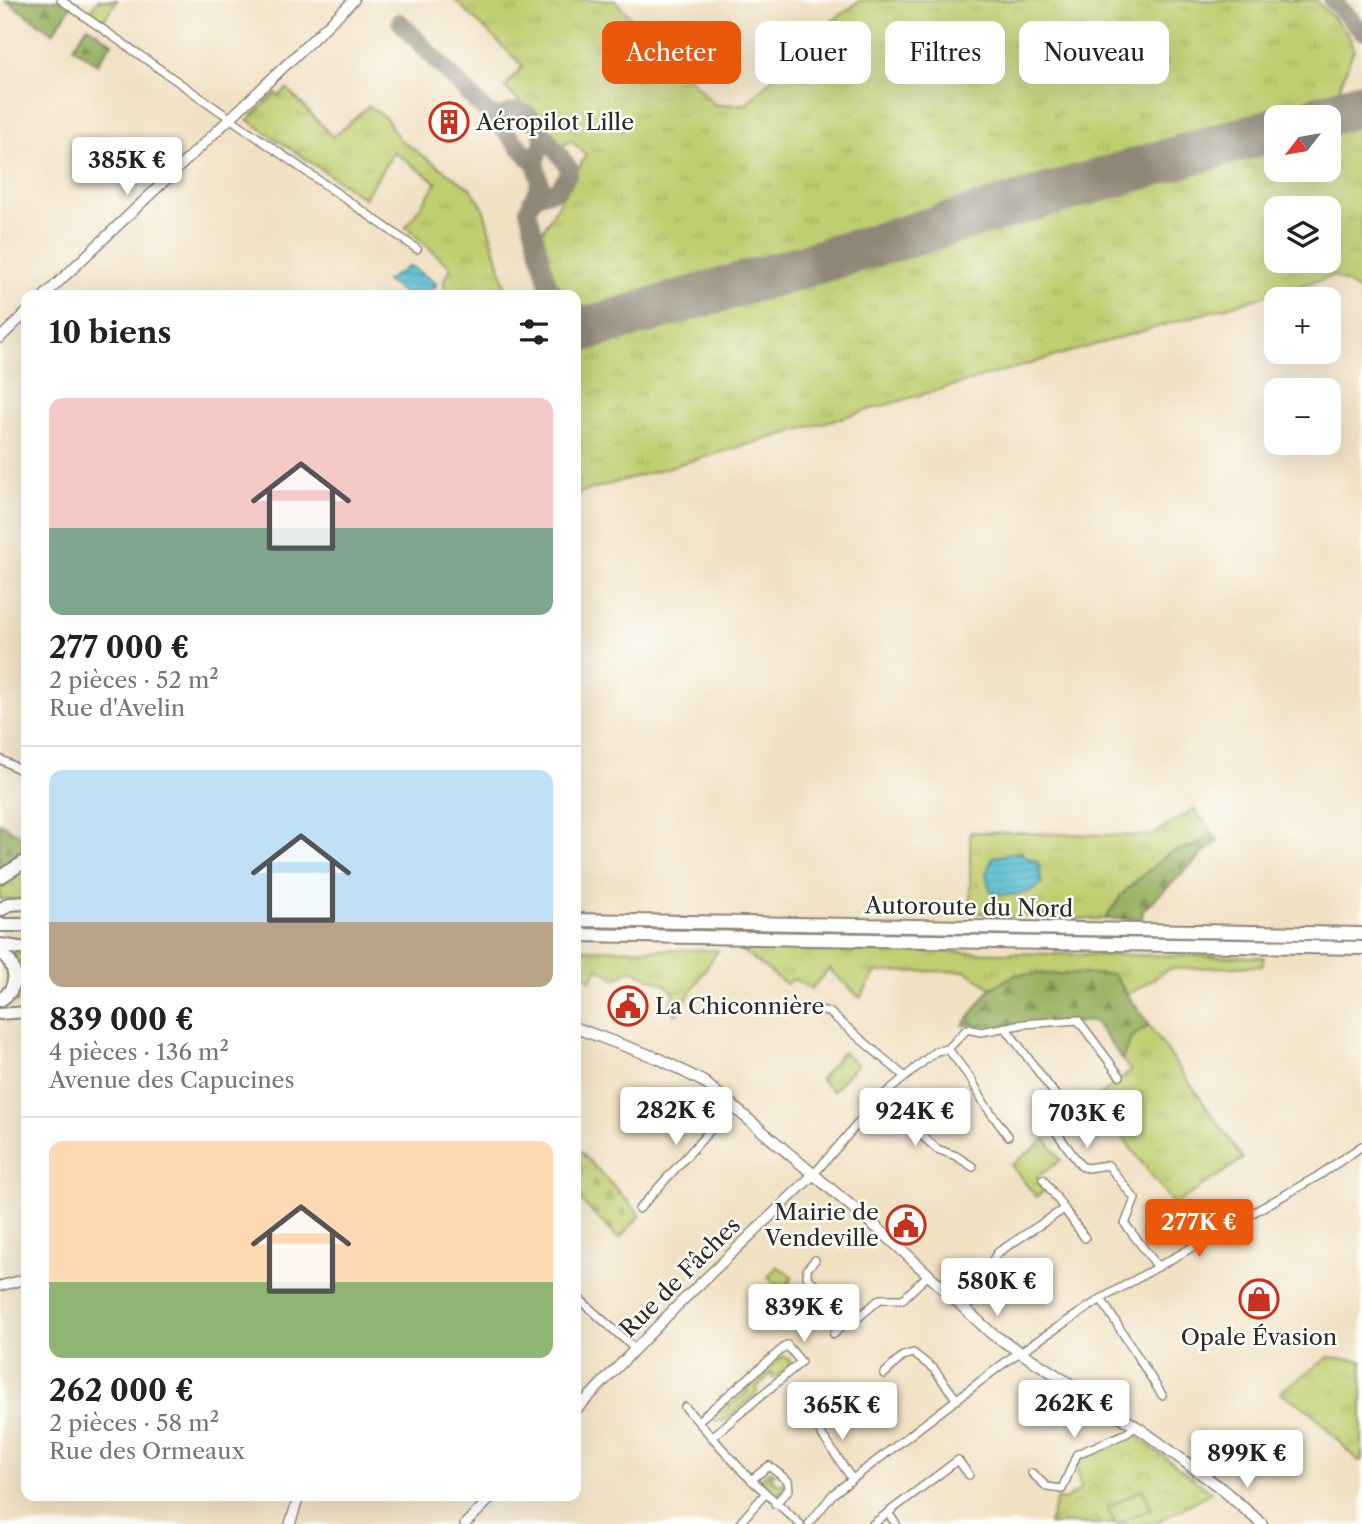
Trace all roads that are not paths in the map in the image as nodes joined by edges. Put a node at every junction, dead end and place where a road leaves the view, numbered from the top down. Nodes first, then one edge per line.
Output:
1 (61, 0) edge
2 (355, 0) edge
3 (230, 119) junction
4 (417, 249) dead end
5 (50, 290) edge
6 (21, 318) edge
7 (0, 338) edge
8 (0, 759) edge
9 (21, 770) edge
10 (21, 864) edge
11 (0, 877) edge
12 (21, 903) edge
13 (1, 909) edge
14 (21, 909) edge
15 (581, 920) edge
16 (0, 925) edge
17 (21, 925) edge
18 (1362, 934) edge
19 (581, 935) edge
20 (0, 945) edge
21 (21, 948) edge
22 (1362, 948) edge
23 (0, 952) edge
24 (0, 1000) edge
25 (21, 1006) edge
26 (0, 1008) edge
27 (808, 1008) dead end
28 (21, 1012) edge
29 (0, 1014) edge
30 (1005, 1027) junction
31 (581, 1030) edge
32 (948, 1049) junction
33 (904, 1076) junction
34 (1120, 1076) dead end
35 (880, 1098) junction
36 (734, 1104) junction
37 (1008, 1136) dead end
38 (1362, 1146) edge
39 (973, 1167) dead end
40 (814, 1174) junction
41 (1043, 1180) dead end
42 (639, 1209) dead end
43 (1064, 1209) junction
44 (1085, 1238) dead end
45 (815, 1260) dead end
46 (1158, 1267) junction
47 (929, 1274) junction
48 (21, 1275) edge
49 (0, 1280) edge
50 (21, 1280) edge
51 (0, 1286) edge
52 (1101, 1299) junction
53 (581, 1300) edge
54 (957, 1302) junction
55 (849, 1318) junction
56 (834, 1334) dead end
57 (635, 1349) junction
58 (1020, 1352) junction
59 (884, 1374) dead end
60 (1162, 1395) dead end
61 (957, 1400) junction
62 (581, 1405) edge
63 (685, 1407) dead end
64 (811, 1419) dead end
65 (698, 1421) junction
66 (1136, 1426) junction
67 (712, 1437) junction
68 (1032, 1473) dead end
69 (969, 1475) dead end
70 (852, 1479) junction
71 (751, 1480) junction
72 (765, 1494) junction
73 (297, 1501) edge
74 (488, 1501) edge
75 (775, 1504) junction
76 (888, 1513) junction
77 (1261, 1523) edge
78 (290, 1524) edge
79 (465, 1524) edge
80 (739, 1524) edge
81 (800, 1524) edge
82 (809, 1524) edge
83 (873, 1524) edge
84 (896, 1524) edge

1 - 3 street
2 - 3 street
3 - 4 street
3 - 5 street
6 - 7 street
8 - 9 street
10 - 11 highway
12 - 13 highway
13 - 14 highway
15 - 18 highway, Autoroute du Nord
16 - 17 highway
19 - 22 highway, Autoroute du Nord
20 - 21 highway
23 - 24 highway
25 - 26 main road
27 - 33 street
28 - 29 main road
30 - 32 street
30 - 34 street
30 - 46 street
31 - 36 main road
32 - 33 street
32 - 37 street
33 - 35 street
35 - 39 street
35 - 40 street
36 - 40 main road
36 - 42 street
38 - 46 street
40 - 47 main road
40 - 57 street, Rue de Fâches
41 - 43 street
43 - 44 street
43 - 54 street
45 - 55 street
46 - 52 street
47 - 54 main road
47 - 55 street
48 - 49 street
50 - 51 street
52 - 58 street
52 - 60 street
53 - 57 street
54 - 58 main road
55 - 56 street
57 - 62 street, Rue de Fâches
58 - 61 street
58 - 66 main road
59 - 61 street
61 - 70 street
63 - 65 street
64 - 70 street
65 - 67 street
65 - 67 street
66 - 68 street
66 - 77 main road
67 - 71 street
69 - 76 street
70 - 82 street
71 - 72 street
71 - 75 street
72 - 75 street
72 - 80 street
73 - 78 street
74 - 79 street
75 - 81 street
76 - 83 street
76 - 84 street

